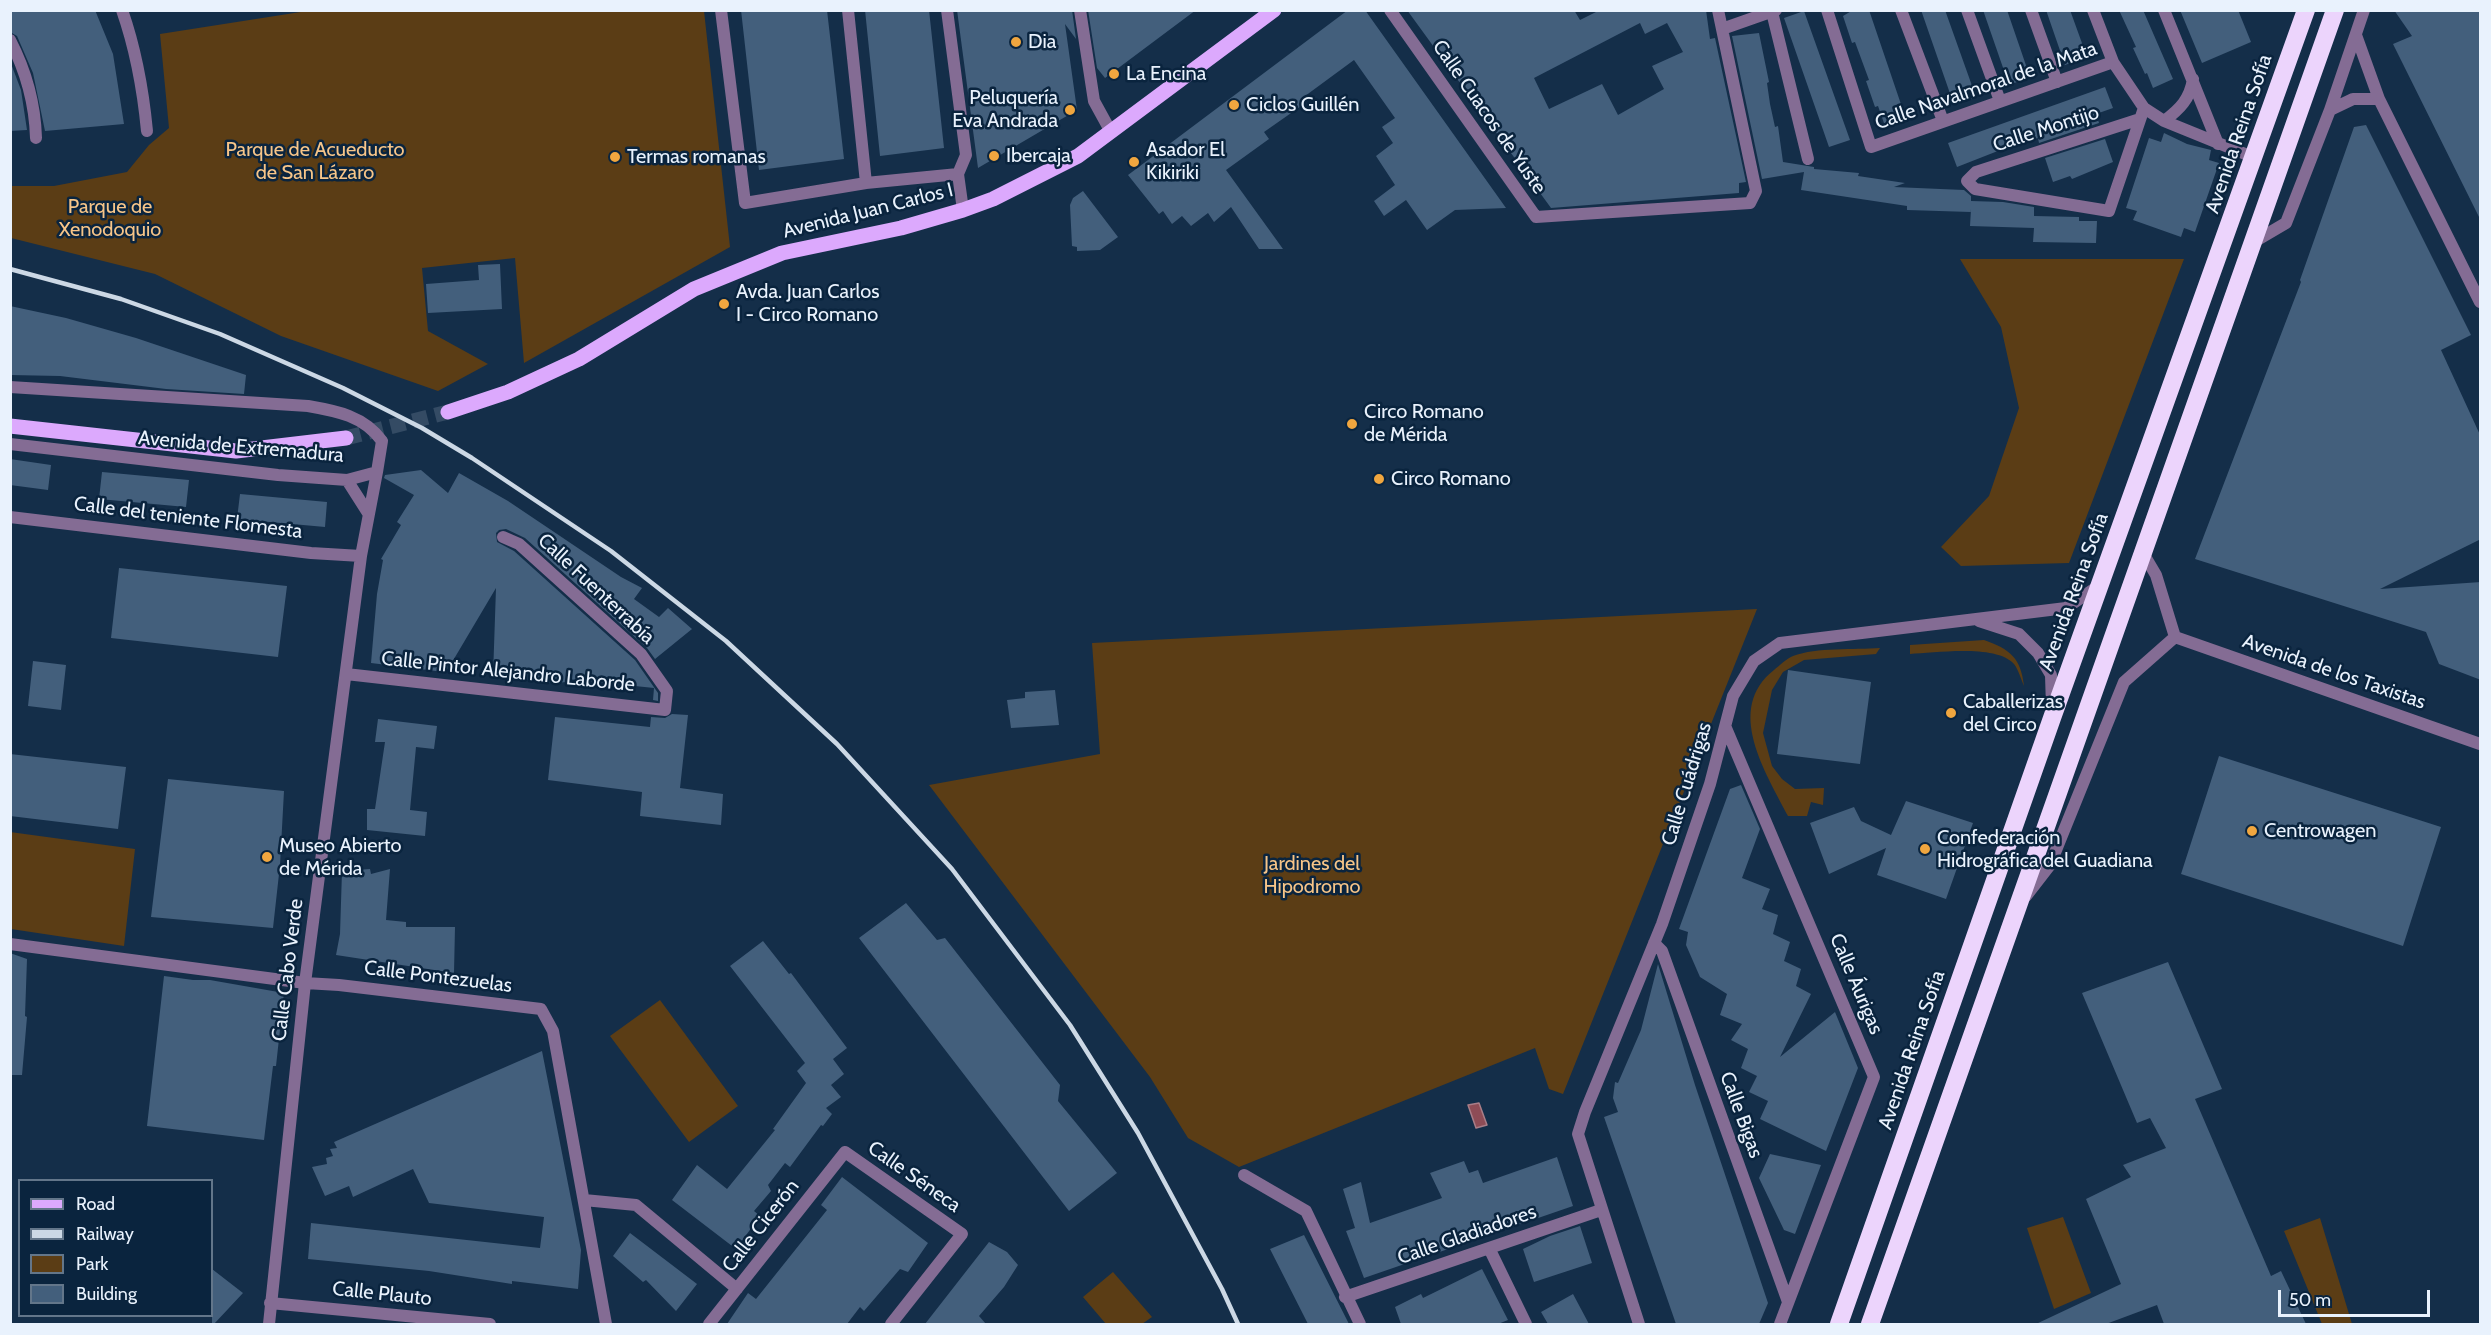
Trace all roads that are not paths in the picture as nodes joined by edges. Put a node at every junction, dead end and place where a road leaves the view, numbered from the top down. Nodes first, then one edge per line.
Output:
1 (122, 10) edge
2 (721, 10) edge
3 (848, 10) edge
4 (947, 10) edge
5 (1080, 10) edge
6 (1274, 10) edge
7 (1390, 10) edge
8 (1718, 10) edge
9 (1827, 10) edge
10 (1901, 10) edge
11 (1967, 10) edge
12 (2031, 10) edge
13 (2093, 10) edge
14 (2164, 10) edge
15 (2306, 10) edge
16 (2335, 10) edge
17 (2364, 10) edge
18 (1774, 11) edge
19 (1722, 29) junction
20 (2356, 35) junction
21 (10, 40) edge
22 (2113, 62) junction
23 (2193, 78) junction
24 (2057, 81) junction
25 (2379, 99) junction
26 (2000, 101) junction
27 (2330, 110) junction
28 (2142, 114) junction
29 (1943, 121) junction
30 (2163, 121) junction
31 (147, 131) dead end
32 (1111, 132) junction
33 (36, 138) dead end
34 (2218, 144) junction
35 (2255, 158) junction
36 (1808, 159) dead end
37 (958, 174) junction
38 (866, 183) junction
39 (963, 210) junction
40 (2251, 244) junction
41 (2481, 302) edge
42 (10, 387) edge
43 (448, 412) tunnel mouth
44 (10, 426) edge
45 (346, 438) tunnel mouth
46 (10, 444) edge
47 (377, 472) junction
48 (346, 480) junction
49 (368, 513) junction
50 (10, 517) edge
51 (503, 537) dead end
52 (2143, 553) junction
53 (361, 556) junction
54 (2101, 584) junction
55 (1975, 620) junction
56 (2175, 637) junction
57 (346, 674) junction
58 (665, 710) joint
59 (2052, 718) junction
60 (1726, 728) junction
61 (2481, 744) edge
62 (2021, 902) junction
63 (1654, 943) junction
64 (10, 944) edge
65 (306, 983) junction
66 (845, 1152) joint
67 (1244, 1175) dead end
68 (584, 1200) junction
69 (1601, 1210) junction
70 (1489, 1248) junction
71 (736, 1289) junction
72 (1345, 1297) junction
73 (1788, 1302) junction
74 (270, 1303) junction
75 (269, 1324) edge
76 (490, 1324) edge
77 (606, 1324) edge
78 (709, 1324) edge
79 (891, 1324) edge
80 (1360, 1324) edge
81 (1526, 1324) edge
82 (1639, 1324) edge
83 (1780, 1324) edge
84 (1839, 1324) edge
85 (1870, 1324) edge

1 - 31 street
2 - 38 street
3 - 38 street
4 - 37 street
5 - 32 street
6 - 32 main road, Avenida Juan Carlos I
7 - 19 street, Calle Cuacos de Yuste
8 - 19 street
9 - 29 street, Calle Navalmoral de la Mata
10 - 29 street
11 - 26 street
12 - 24 street
13 - 22 street
14 - 23 street
15 - 35 highway, Avenida Reina Sofía
16 - 40 highway
17 - 20 street
18 - 19 street
18 - 36 street
20 - 25 street
20 - 27 street
21 - 33 street
22 - 24 street, Calle Navalmoral de la Mata
22 - 28 street
23 - 30 street
23 - 34 street
24 - 26 street, Calle Navalmoral de la Mata
25 - 27 street
25 - 41 street
26 - 29 street, Calle Navalmoral de la Mata
27 - 40 street
28 - 28 street, Calle Montijo
28 - 30 street
30 - 34 street
32 - 39 main road, Avenida Juan Carlos I
34 - 35 street
35 - 54 highway, Avenida Reina Sofía
37 - 38 street
37 - 39 street
39 - 43 main road, Avenida Juan Carlos I
40 - 52 highway
42 - 47 street, Avenida de Extremadura
44 - 45 main road, Avenida de Extremadura
46 - 48 street, Avenida de Extremadura
47 - 48 street, Avenida de Extremadura
47 - 49 street, Calle Cabo Verde
48 - 49 street
49 - 53 street, Calle Cabo Verde
50 - 53 street, Calle del teniente Flomesta
51 - 58 street, Calle Fuenterrabía
52 - 56 street
52 - 62 highway
53 - 57 street, Calle Cabo Verde
54 - 55 street, Calle Cuádrigas
54 - 59 highway, Avenida Reina Sofía
55 - 59 street, Calle Cuádrigas
55 - 60 street, Calle Cuádrigas
56 - 61 street, Avenida de los Taxistas
56 - 62 street
57 - 58 street, Calle Pintor Alejandro Laborde
57 - 65 street, Calle Cabo Verde
59 - 84 highway, Avenida Reina Sofía
60 - 63 street, Calle Cuádrigas
60 - 73 street, Calle Áurigas
62 - 85 highway
63 - 69 street, Calle Cuádrigas
63 - 73 street, Calle Bigas
64 - 65 street, Calle Pontezuelas
65 - 68 street, Calle Pontezuelas
65 - 74 street, Calle Cabo Verde
66 - 71 street, Calle Cicerón
66 - 79 street, Calle Séneca
67 - 72 street
68 - 71 street
68 - 77 street, Calle Pontezuelas
69 - 70 street, Calle Gladiadores
69 - 82 street
70 - 72 street, Calle Gladiadores
70 - 81 street
71 - 78 street, Calle Cicerón
72 - 80 street
73 - 83 street, Calle Áurigas
74 - 75 street, Calle Cabo Verde
74 - 76 street, Calle Plauto

